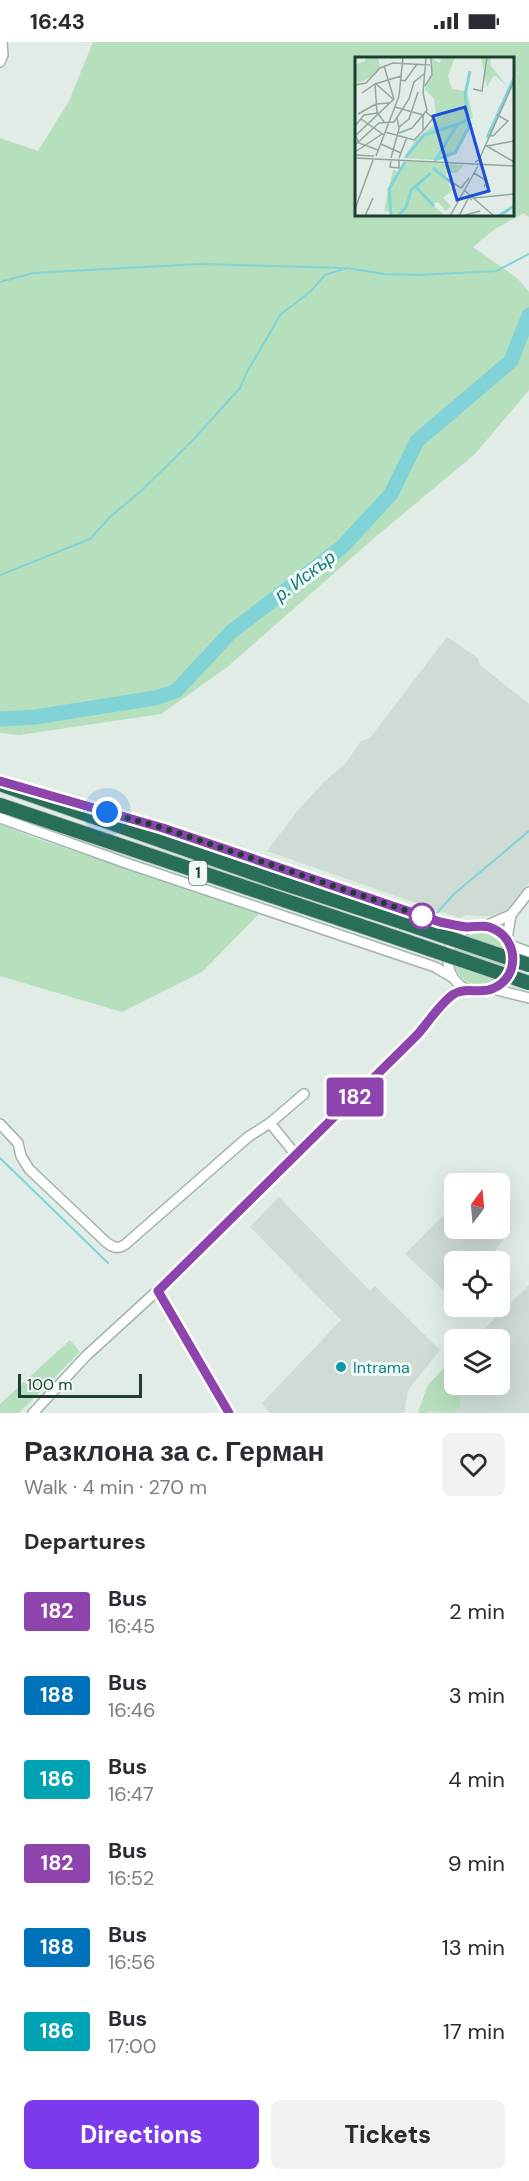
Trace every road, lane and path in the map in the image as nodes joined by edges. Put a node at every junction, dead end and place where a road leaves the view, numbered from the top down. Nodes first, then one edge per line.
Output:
1 (2, 42) edge
2 (0, 62) edge
3 (0, 783) edge
4 (0, 805) edge
5 (0, 818) edge
6 (529, 892) edge
7 (511, 915) junction
8 (485, 926) junction
9 (471, 927) junction
10 (509, 942) junction
11 (529, 952) edge
12 (529, 965) edge
13 (453, 978) junction
14 (529, 983) edge
15 (468, 989) junction
16 (493, 989) junction
17 (451, 995) junction
18 (529, 999) edge
19 (304, 1094) dead end
20 (270, 1123) junction
21 (0, 1124) edge
22 (296, 1155) junction
23 (158, 1291) junction
24 (33, 1413) edge
25 (229, 1413) edge

1 - 2 street
3 - 9 street
3 - 12 highway, 1, bridge
4 - 14 highway, 1, bridge
5 - 13 street
6 - 7 street
7 - 8 street
7 - 10 street
8 - 9 street
8 - 10 street
9 - 13 street
10 - 11 street
10 - 16 street
13 - 15 street
13 - 17 street
15 - 16 street
15 - 17 street
16 - 18 street
17 - 22 street
19 - 20 street
20 - 21 street
20 - 22 street
22 - 23 street
23 - 24 street
23 - 25 street

